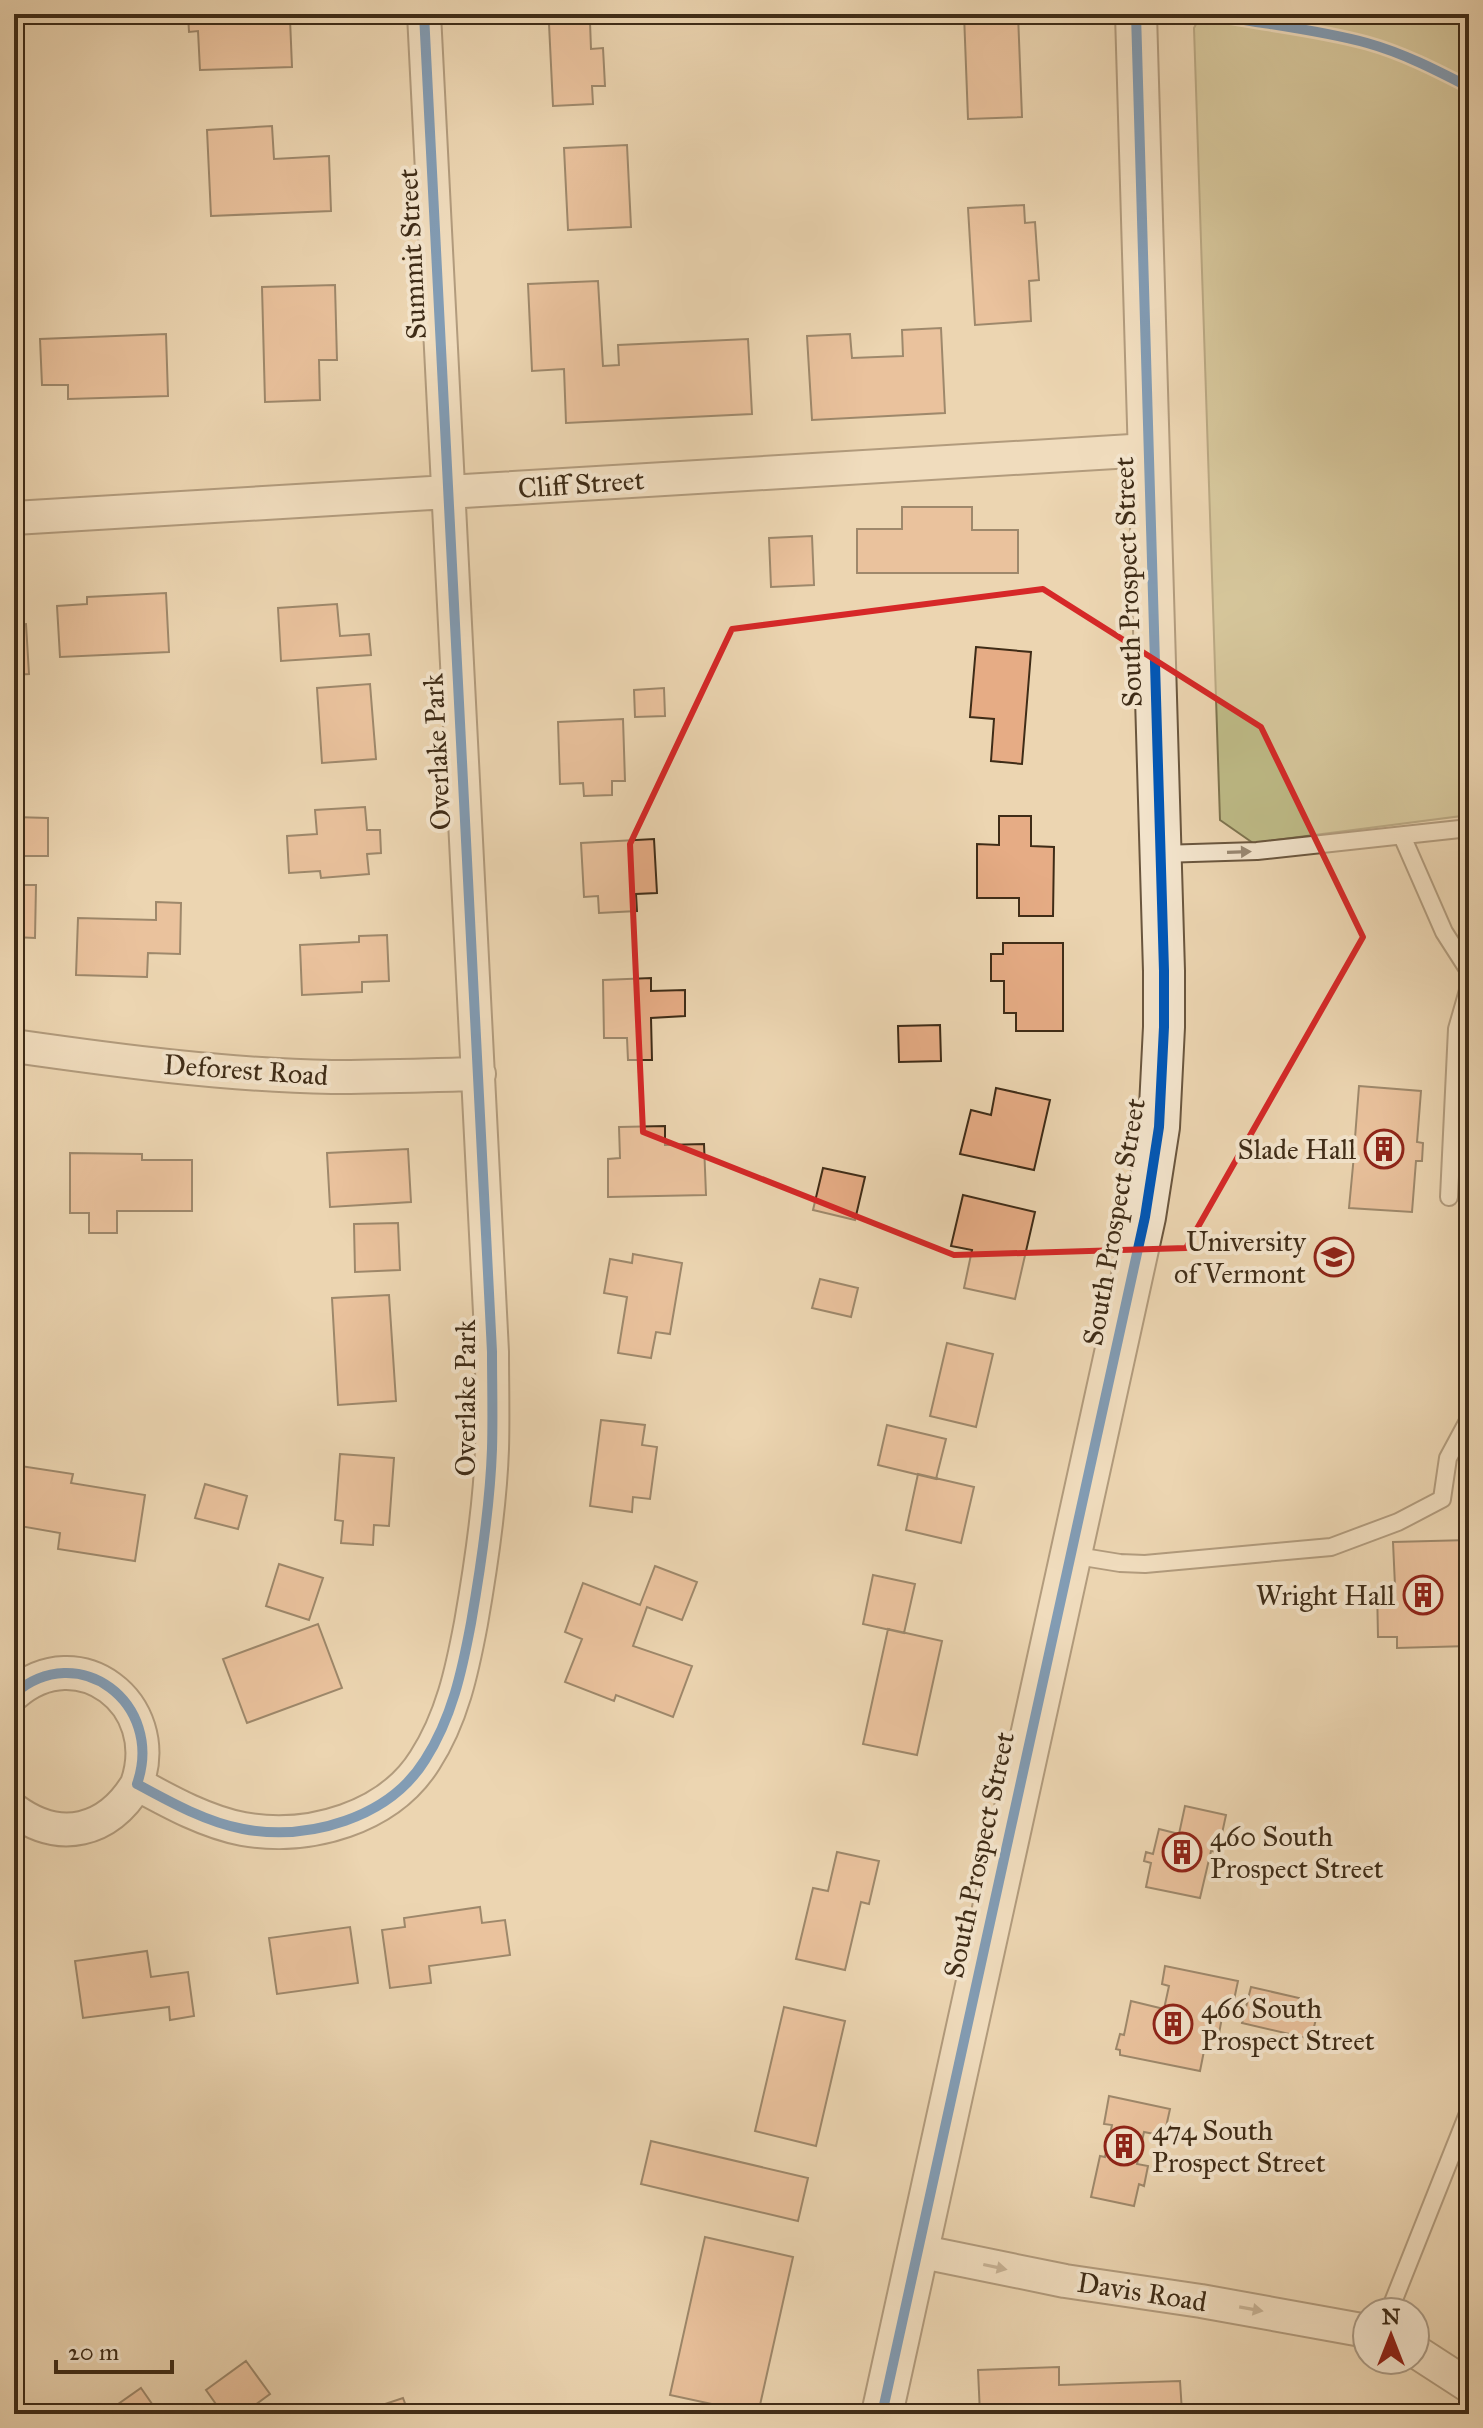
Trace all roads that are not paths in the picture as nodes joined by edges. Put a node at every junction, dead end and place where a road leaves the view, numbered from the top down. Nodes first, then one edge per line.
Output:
1 (424, 14) edge
2 (1136, 14) edge
3 (1148, 450) junction
4 (448, 493) junction
5 (14, 518) edge
6 (1469, 828) edge
7 (1402, 836) junction
8 (1161, 854) junction
9 (1469, 971) edge
10 (1469, 987) edge
11 (14, 1046) edge
12 (479, 1074) junction
13 (1449, 1197) dead end
14 (1469, 1419) edge
15 (1070, 1555) junction
16 (14, 1694) edge
17 (137, 1784) junction
18 (14, 1810) edge
19 (1469, 2111) edge
20 (918, 2251) junction
21 (1395, 2296) edge
22 (1351, 2328) edge
23 (1431, 2361) edge
24 (1469, 2386) edge
25 (882, 2414) edge

1 - 4 street, Summit Street
2 - 3 street, South Prospect Street
3 - 4 street, Cliff Street
3 - 8 street, South Prospect Street
4 - 5 street, Cliff Street
4 - 12 street, Overlake Park
6 - 7 lane
8 -> 7 lane
7 - 9 lane
8 - 15 street, South Prospect Street
10 - 13 lane
11 - 12 street, Deforest Road
12 - 17 street, Overlake Park
14 - 15 lane
15 - 20 street, South Prospect Street
16 - 17 street
17 - 18 street
19 - 21 lane
20 -> 22 street, Davis Road
20 - 25 street, South Prospect Street
23 - 24 street

